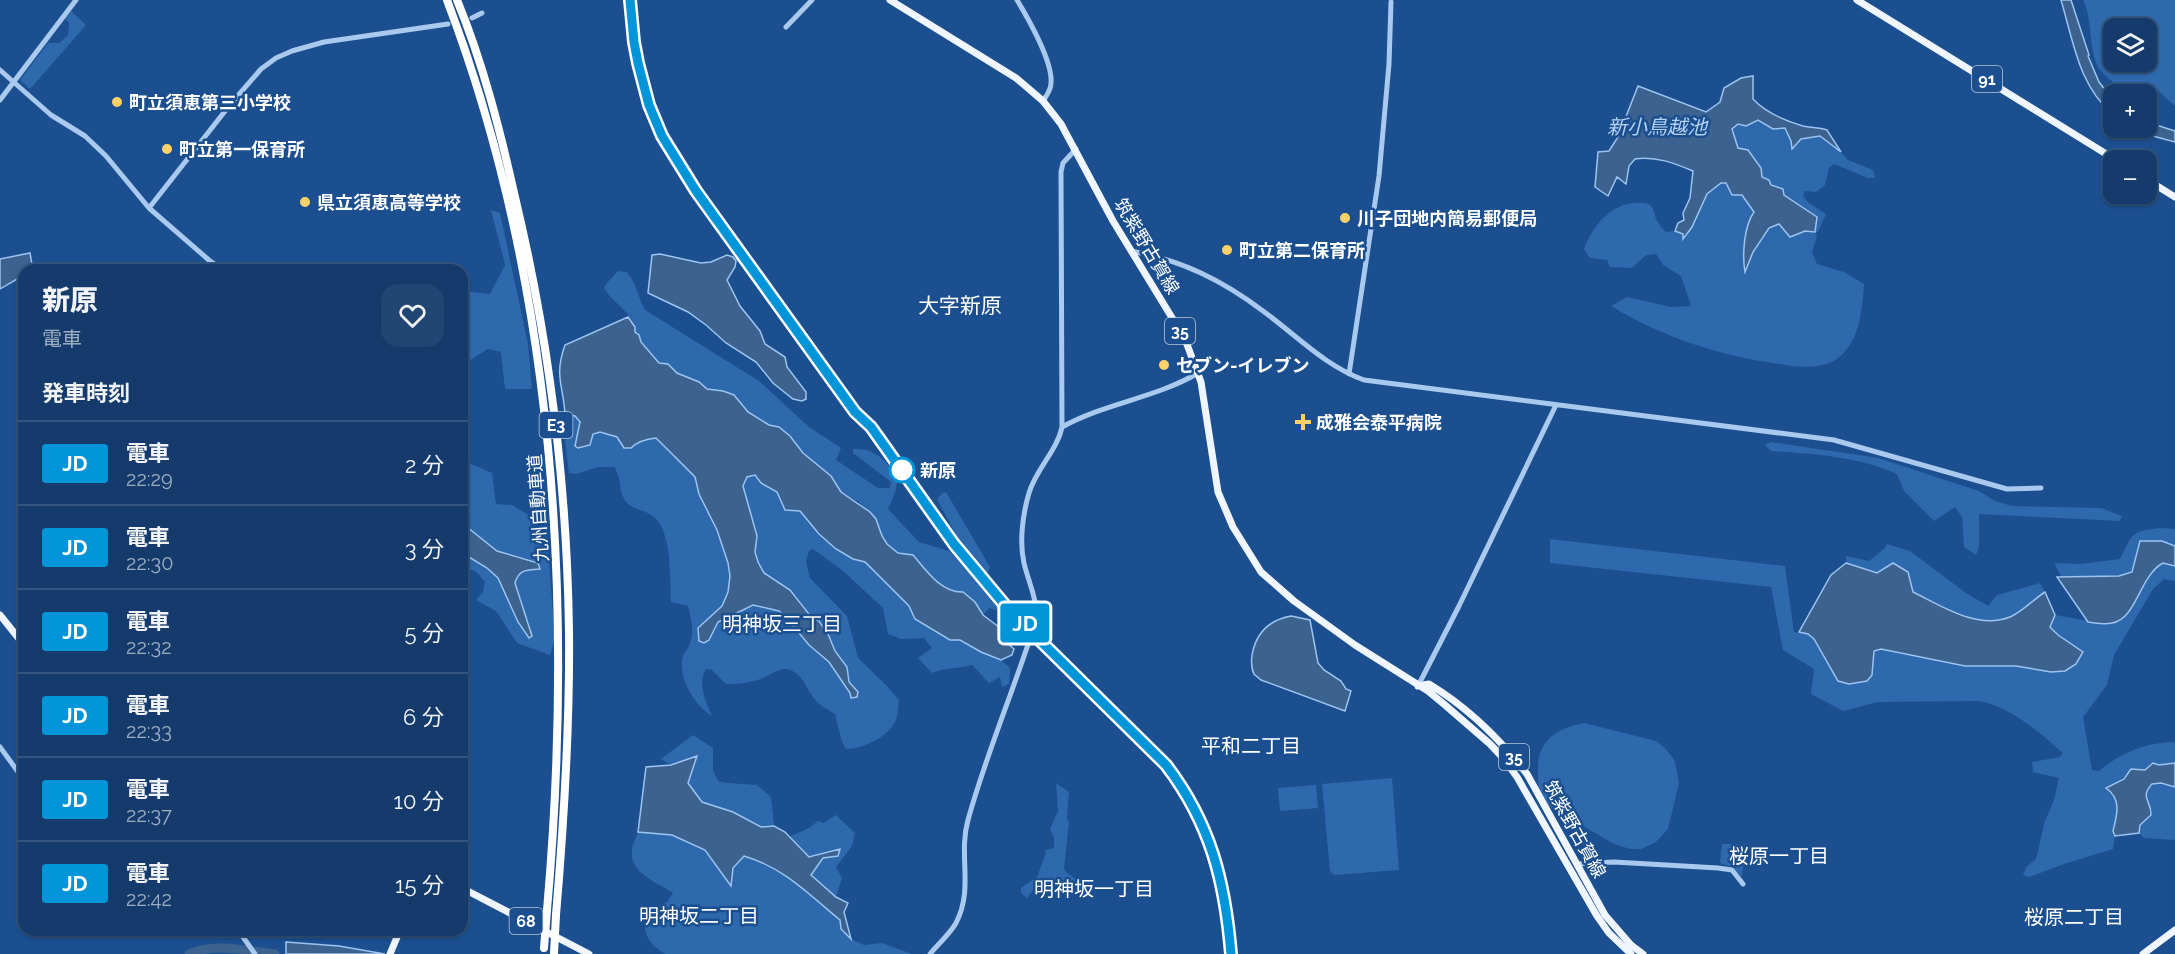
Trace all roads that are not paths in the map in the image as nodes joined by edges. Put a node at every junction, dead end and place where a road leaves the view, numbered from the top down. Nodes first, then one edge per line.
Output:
1 (76, 0) edge
2 (447, 0) edge
3 (457, 0) edge
4 (812, 0) edge
5 (890, 0) edge
6 (1017, 0) edge
7 (1857, 0) edge
8 (1391, 2) dead end
9 (482, 13) dead end
10 (472, 18) dead end
11 (448, 24) dead end
12 (786, 27) dead end
13 (0, 70) edge
14 (13, 83) junction
15 (0, 100) edge
16 (1044, 101) junction
17 (1076, 149) junction
18 (2103, 152) edge
19 (2157, 186) edge
20 (2175, 197) edge
21 (149, 208) junction
22 (1131, 251) junction
23 (215, 264) edge
24 (1198, 373) junction
25 (1349, 375) junction
26 (1556, 405) junction
27 (1062, 427) junction
28 (2041, 488) dead end
29 (0, 615) edge
30 (18, 638) edge
31 (1418, 686) junction
32 (0, 747) edge
33 (18, 772) edge
34 (1577, 864) junction
35 (1743, 884) dead end
36 (468, 891) edge
37 (2175, 930) edge
38 (242, 936) edge
39 (397, 936) edge
40 (571, 950) edge
41 (544, 951) edge
42 (390, 952) edge
43 (255, 954) edge
44 (554, 954) edge
45 (589, 954) edge
46 (930, 954) edge
47 (1631, 954) edge
48 (1643, 954) edge
49 (2143, 954) edge

1 - 14 street
2 - 41 highway, 九州自動車道 / E3, bridge
3 - 44 highway, 九州自動車道 / E3, bridge
4 - 12 street
5 - 16 main road, 筑紫野古賀線 / 35
6 - 16 street
7 - 18 main road, 91
8 - 25 street
9 - 10 street
11 - 21 street
13 - 14 street
14 - 15 street
14 - 21 street
16 - 17 main road, 筑紫野古賀線 / 35
17 - 22 main road, 筑紫野古賀線 / 35
17 - 27 street
19 - 20 main road
21 - 23 street
22 - 24 main road, 筑紫野古賀線 / 35
22 - 25 street
24 - 27 street
24 - 31 main road, 筑紫野古賀線 / 35
25 - 26 street
26 - 28 street
26 - 31 street
27 - 46 street
29 - 30 main road
31 - 34 main road, 筑紫野古賀線 / 35
31 - 47 main road, 筑紫野古賀線 / 35
32 - 33 street
34 - 35 street
34 - 48 main road, 筑紫野古賀線 / 35
36 - 40 main road, 68
37 - 49 main road
38 - 43 street
39 - 42 main road
40 - 45 main road, 68

